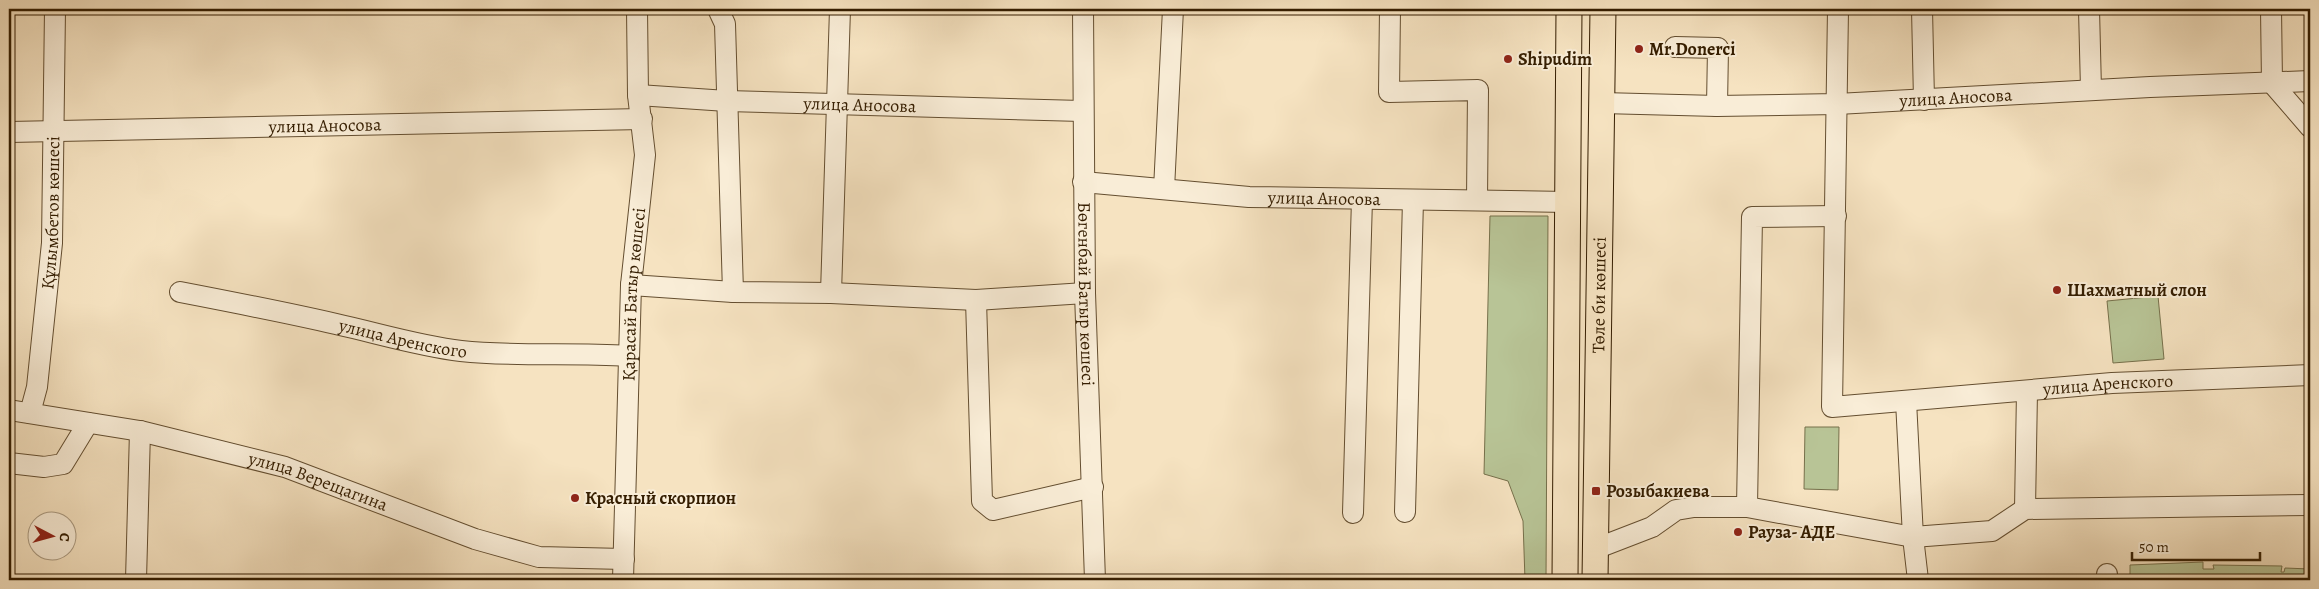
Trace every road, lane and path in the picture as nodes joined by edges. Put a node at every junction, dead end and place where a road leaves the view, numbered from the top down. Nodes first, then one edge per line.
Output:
1 (55, 9) edge
2 (637, 9) edge
3 (718, 9) edge
4 (840, 9) edge
5 (1083, 9) edge
6 (1173, 9) edge
7 (1390, 9) edge
8 (1569, 9) edge
9 (1603, 9) edge
10 (1838, 9) edge
11 (1922, 9) edge
12 (2090, 9) edge
13 (2271, 9) edge
14 (1674, 47) dead end
15 (2310, 81) edge
16 (2272, 83) junction
17 (2091, 90) junction
18 (638, 95) junction
19 (1924, 100) junction
20 (727, 101) junction
21 (1602, 103) junction
22 (838, 104) junction
23 (1837, 104) junction
24 (1717, 106) junction
25 (1082, 110) junction
26 (642, 119) junction
27 (2310, 127) edge
28 (54, 131) junction
29 (9, 132) edge
30 (1083, 182) junction
31 (1164, 189) junction
32 (1362, 199) junction
33 (1413, 200) junction
34 (1477, 200) junction
35 (1567, 202) junction
36 (1836, 216) junction
37 (631, 285) junction
38 (180, 292) dead end
39 (733, 292) junction
40 (831, 293) junction
41 (1085, 293) junction
42 (976, 300) junction
43 (628, 356) junction
44 (2310, 375) edge
45 (2027, 391) junction
46 (1906, 401) junction
47 (9, 410) edge
48 (30, 413) junction
49 (88, 423) junction
50 (140, 431) junction
51 (9, 463) edge
52 (1093, 487) junction
53 (2310, 505) edge
54 (1747, 507) junction
55 (2025, 509) junction
56 (1405, 512) dead end
57 (1565, 513) junction
58 (1353, 514) dead end
59 (1596, 517) junction
60 (1913, 536) junction
61 (1595, 549) junction
62 (624, 559) junction
63 (136, 580) edge
64 (623, 580) edge
65 (1095, 580) edge
66 (1565, 580) edge
67 (1595, 580) edge
68 (1918, 580) edge

1 - 28 street, Құлымбетов көшесі
2 - 18 street, Қарасай Батыр көшесі
3 - 20 street
4 - 22 street
5 - 25 street, Бөгенбай Батыр көшесі
6 - 31 street
7 - 34 street
8 - 35 main road, Төле би көшесі
9 - 21 main road, Төле би көшесі
10 - 23 street
11 - 19 street
12 - 17 street
13 - 16 street
14 - 24 street
15 - 16 street, улица Аносова
16 - 17 street, улица Аносова
16 - 27 street
17 - 19 street, улица Аносова
18 - 20 street, улица Аносова
18 - 26 street, Қарасай Батыр көшесі
19 - 23 street, улица Аносова
20 - 22 street, улица Аносова
20 - 39 street
21 - 24 street, улица Аносова
21 - 59 main road, Төле би көшесі
22 - 25 street, улица Аносова
22 - 40 street
23 - 24 street, улица Аносова
23 - 36 street
25 - 30 street, Бөгенбай Батыр көшесі
26 - 28 street, улица Аносова
26 - 37 street, Қарасай Батыр көшесі
28 - 29 street, улица Аносова
28 - 48 street, Құлымбетов көшесі
30 - 31 street, улица Аносова
30 - 41 street, Бөгенбай Батыр көшесі
31 - 32 street, улица Аносова
32 - 33 street, улица Аносова
32 - 58 street
33 - 34 street, улица Аносова
33 - 56 street
34 - 35 street, улица Аносова
35 - 57 main road, Төле би көшесі
36 - 46 street, улица Аренского
36 - 54 street
37 - 39 street
37 - 43 street, Қарасай Батыр көшесі
38 - 43 street, улица Аренского
39 - 40 street
40 - 42 street
41 - 42 street
41 - 52 street, Бөгенбай Батыр көшесі
42 - 52 street
43 - 62 street, Қарасай Батыр көшесі
44 - 45 street, улица Аренского
45 - 46 street, улица Аренского
45 - 55 street
46 - 60 street
47 - 48 street, улица Верещагина
48 - 49 street, улица Верещагина
49 - 50 street, улица Верещагина
49 - 51 street
50 - 62 street, улица Верещагина
50 - 63 street
52 - 65 street, Бөгенбай Батыр көшесі
53 - 55 street
54 - 60 street
54 - 61 street
55 - 60 street
57 - 59 main road
57 - 66 main road, Төле би көшесі
59 - 61 main road, Төле би көшесі
60 - 68 street
61 - 67 main road, Төле би көшесі
62 - 64 street, Қарасай Батыр көшесі

